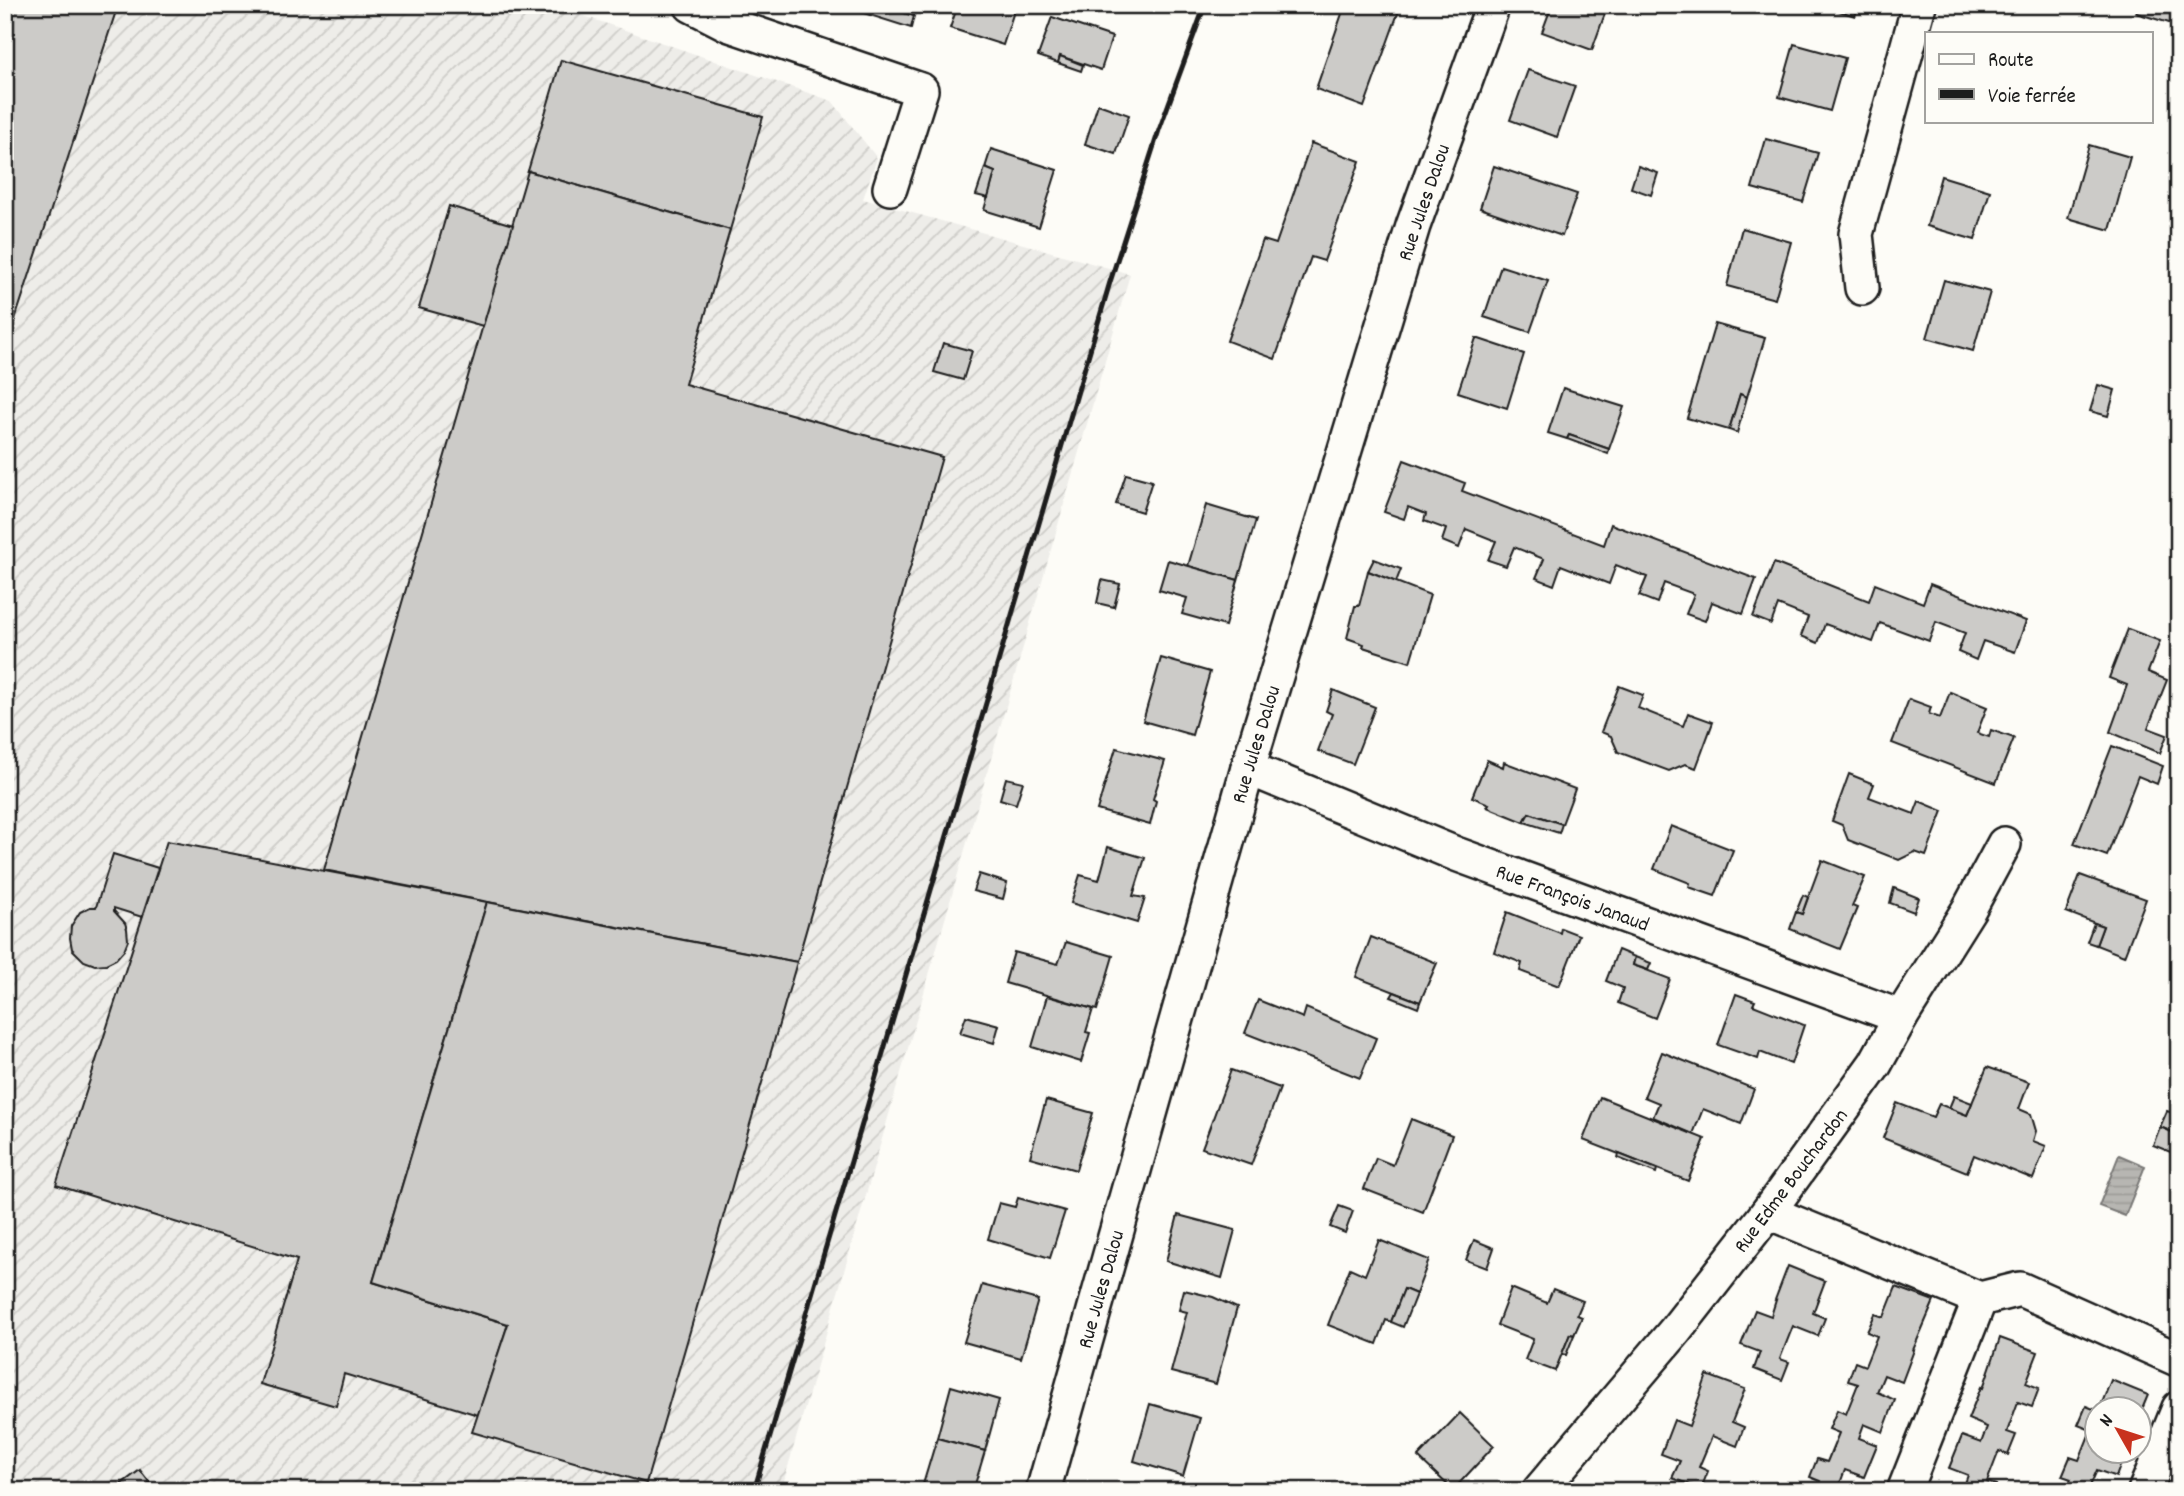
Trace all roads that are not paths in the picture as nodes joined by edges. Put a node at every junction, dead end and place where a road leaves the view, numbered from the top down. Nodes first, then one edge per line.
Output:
1 (691, 5) edge
2 (1493, 5) edge
3 (1919, 5) edge
4 (890, 188) dead end
5 (1862, 288) dead end
6 (1248, 768) junction
7 (2004, 844) dead end
8 (1902, 1017) junction
9 (1768, 1212) junction
10 (1980, 1299) junction
11 (2179, 1360) edge
12 (2179, 1408) edge
13 (1043, 1491) edge
14 (1539, 1491) edge
15 (1904, 1491) edge
16 (2145, 1491) edge

1 - 4 street
2 - 6 street, Rue Jules Dalou
3 - 5 street
6 - 8 street, Rue François Janaud
6 - 13 street, Rue Jules Dalou
7 - 8 street, Rue Edme Bouchardon
8 - 9 street, Rue Edme Bouchardon
9 - 10 street
9 - 14 street, Rue Edme Bouchardon
10 - 11 street
10 - 15 street
12 - 16 street

